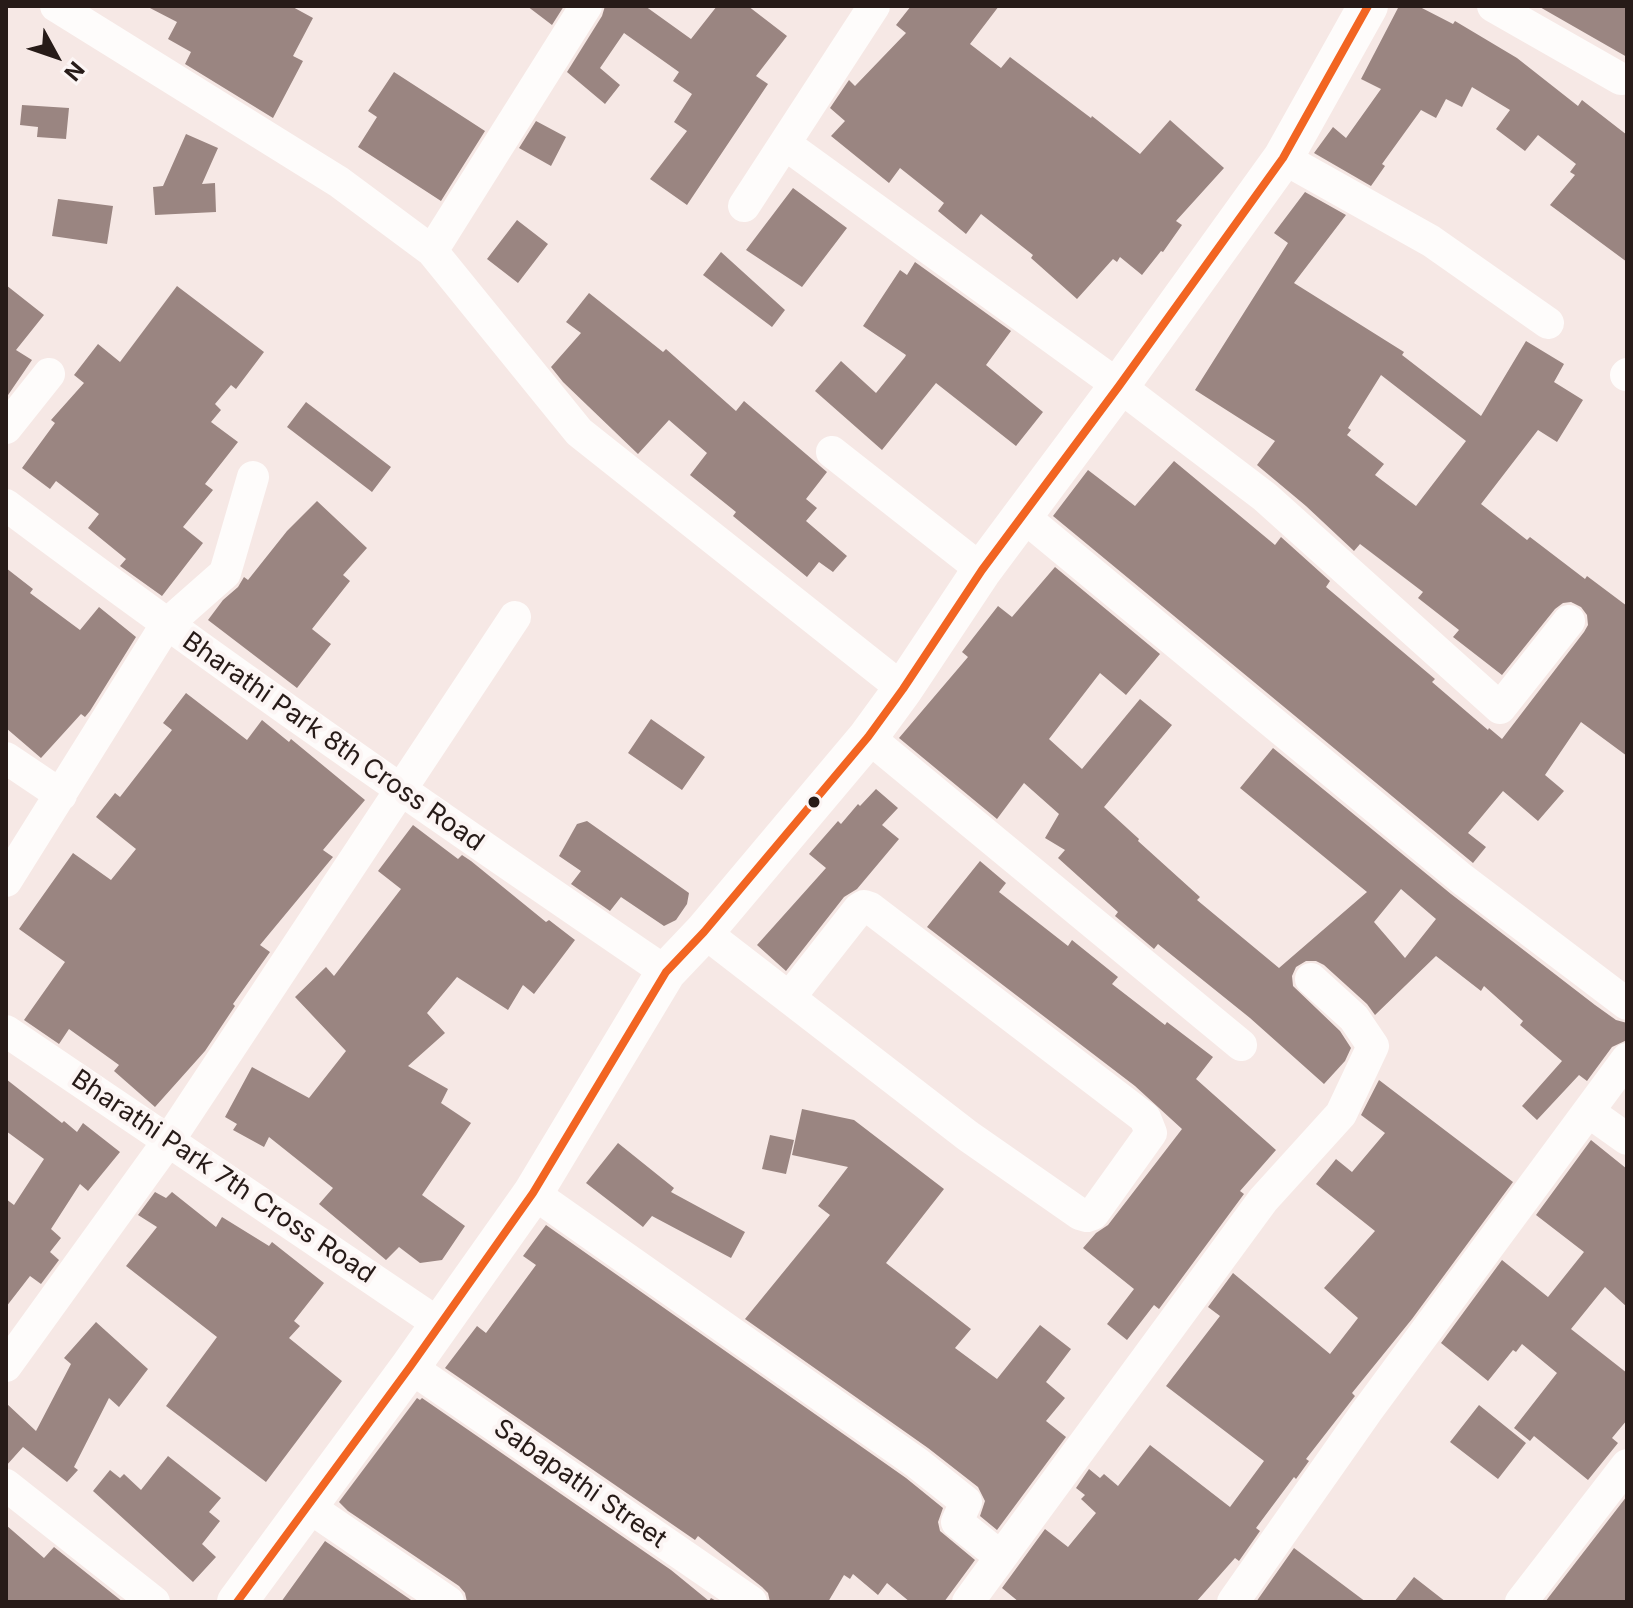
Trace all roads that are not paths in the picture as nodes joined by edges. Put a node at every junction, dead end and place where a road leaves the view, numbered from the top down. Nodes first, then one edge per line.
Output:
1 (56, 6) edge
2 (586, 6) edge
3 (874, 6) edge
4 (1368, 6) edge
5 (1493, 6) edge
6 (1621, 79) dead end
7 (785, 144) junction
8 (1283, 158) junction
9 (744, 206) dead end
10 (432, 251) junction
11 (1548, 323) dead end
12 (49, 374) dead end
13 (1119, 386) junction
14 (6, 428) edge
15 (832, 452) dead end
16 (253, 477) dead end
17 (6, 505) edge
18 (1023, 516) junction
19 (982, 570) junction
20 (515, 617) dead end
21 (1569, 621) dead end
22 (166, 625) junction
23 (903, 689) junction
24 (868, 737) junction
25 (6, 758) edge
26 (401, 791) junction
27 (61, 795) junction
28 (6, 881) edge
29 (704, 932) junction
30 (666, 972) junction
31 (1311, 979) dead end
32 (789, 998) junction
33 (1627, 1004) edge
34 (6, 1031) edge
35 (1241, 1045) dead end
36 (1627, 1059) edge
37 (1589, 1112) junction
38 (1627, 1139) edge
39 (169, 1140) junction
40 (533, 1193) junction
41 (439, 1324) junction
42 (6, 1366) edge
43 (410, 1367) junction
44 (1627, 1465) edge
45 (6, 1485) edge
46 (306, 1505) junction
47 (1001, 1557) junction
48 (154, 1602) edge
49 (237, 1602) edge
50 (448, 1602) edge
51 (751, 1602) edge
52 (968, 1602) edge
53 (1233, 1602) edge
54 (1521, 1602) edge

1 - 10 street
2 - 10 street
3 - 7 street
4 - 8 main road
5 - 6 street
7 - 9 street
7 - 13 street
8 - 11 street
8 - 13 main road
10 - 23 street
12 - 14 street
13 - 18 main road
13 - 21 street
15 - 19 street
16 - 22 street
17 - 22 street, Bharathi Park 8th Cross Road
18 - 19 main road
18 - 33 street
19 - 23 main road
20 - 26 street
22 - 26 street, Bharathi Park 8th Cross Road
22 - 27 street
23 - 24 main road
24 - 29 main road
24 - 35 street
25 - 27 street
26 - 30 street, Bharathi Park 8th Cross Road
26 - 39 street
27 - 28 street
29 - 30 main road
29 - 32 street
30 - 40 main road
31 - 47 street
32 - 32 street
34 - 39 street, Bharathi Park 7th Cross Road
36 - 37 street
37 - 38 street
37 - 53 street
39 - 41 street, Bharathi Park 7th Cross Road
39 - 42 street
40 - 41 main road
40 - 47 street
41 - 43 main road
43 - 46 main road
43 - 51 street, Sabapathi Street
44 - 54 street
45 - 48 street
46 - 49 main road
46 - 50 street
47 - 52 street

